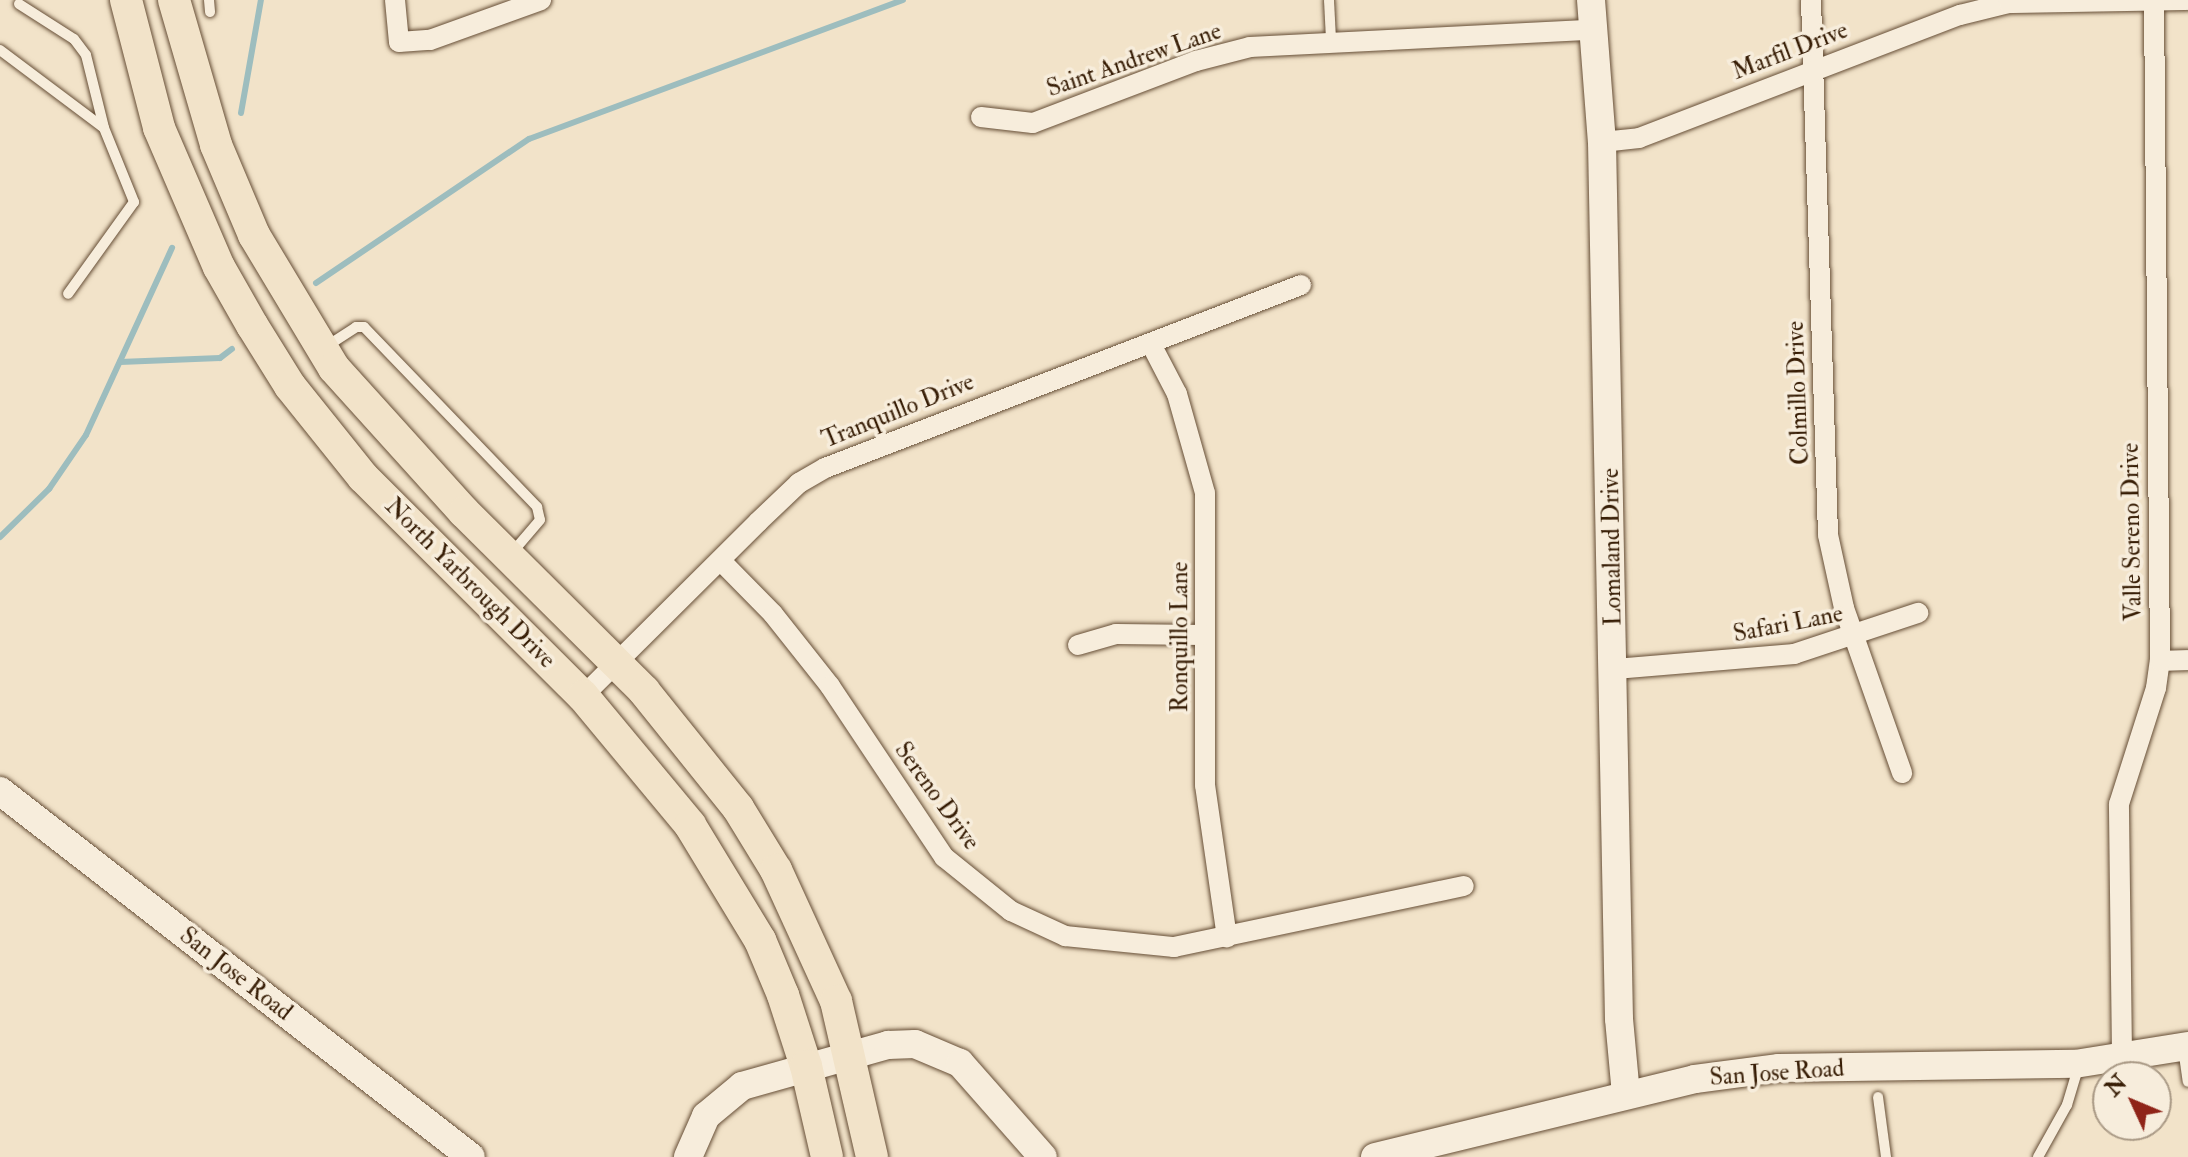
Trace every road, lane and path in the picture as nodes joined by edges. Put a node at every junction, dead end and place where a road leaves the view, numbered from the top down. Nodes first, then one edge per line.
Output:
1 (126, 0) edge
2 (174, 0) edge
3 (209, 0) edge
4 (395, 0) edge
5 (541, 0) edge
6 (1329, 0) edge
7 (1591, 0) edge
8 (1811, 0) edge
9 (2154, 0) edge
10 (2188, 0) edge
11 (19, 4) dead end
12 (210, 12) dead end
13 (1591, 30) junction
14 (1331, 40) junction
15 (0, 50) edge
16 (1812, 70) junction
17 (981, 117) dead end
18 (104, 128) junction
19 (1602, 142) junction
20 (1301, 285) dead end
21 (68, 294) dead end
22 (1152, 346) junction
23 (322, 349) junction
24 (283, 375) junction
25 (510, 555) junction
26 (721, 561) junction
27 (1918, 613) dead end
28 (1203, 635) junction
29 (1855, 637) junction
30 (1078, 645) dead end
31 (2188, 660) edge
32 (615, 661) junction
33 (2160, 661) junction
34 (1615, 669) junction
35 (583, 696) junction
36 (1902, 773) dead end
37 (0, 791) edge
38 (1464, 886) dead end
39 (1227, 937) junction
40 (2185, 1046) edge
41 (851, 1054) junction
42 (2122, 1056) junction
43 (2080, 1063) junction
44 (806, 1066) junction
45 (2188, 1082) edge
46 (1626, 1094) junction
47 (1878, 1097) dead end
48 (471, 1157) edge
49 (688, 1157) edge
50 (827, 1157) edge
51 (872, 1157) edge
52 (1043, 1157) edge
53 (1375, 1157) edge
54 (1886, 1157) edge
55 (2038, 1157) edge

1 - 24 main road, North Yarbrough Drive
2 - 23 main road, North Yarbrough Drive
3 - 12 lane
4 - 5 street
6 - 14 lane
7 - 13 street, Lomaland Drive
8 - 16 street, Colmillo Drive
9 - 10 street, Marfil Drive
9 - 16 street, Marfil Drive
9 - 33 street, Valle Sereno Drive
11 - 18 lane
13 - 14 street, Saint Andrew Lane
13 - 19 street, Lomaland Drive
14 - 17 street, Saint Andrew Lane
15 - 18 lane
16 - 19 street, Marfil Drive
16 - 29 street, Colmillo Drive
18 - 21 lane
19 - 34 street, Lomaland Drive
20 - 22 street, Tranquillo Drive
22 - 26 street, Tranquillo Drive
22 - 28 street, Ronquillo Lane
23 - 24 main road
23 - 25 main road, North Yarbrough Drive
23 - 25 lane
24 - 35 main road, North Yarbrough Drive
25 - 32 main road, North Yarbrough Drive
26 - 32 street, Tranquillo Drive
26 - 39 street, Sereno Drive
27 - 29 street, Safari Lane
28 - 30 street
28 - 39 street, Ronquillo Lane
29 - 34 street, Safari Lane
29 - 36 street, Colmillo Drive
31 - 33 street
32 - 35 street, Tranquillo Drive
32 - 41 main road, North Yarbrough Drive
33 - 42 street, Valle Sereno Drive
34 - 46 street, Lomaland Drive
35 - 44 main road, North Yarbrough Drive
37 - 48 street, San Jose Road
38 - 39 street, Sereno Drive
40 - 42 street, San Jose Road
40 - 45 lane
41 - 44 street
41 - 51 main road, North Yarbrough Drive
41 - 52 street
42 - 43 street, San Jose Road
43 - 46 street, San Jose Road
43 - 55 lane
44 - 49 street
44 - 50 main road, North Yarbrough Drive
46 - 53 street, San Jose Road
47 - 54 lane

